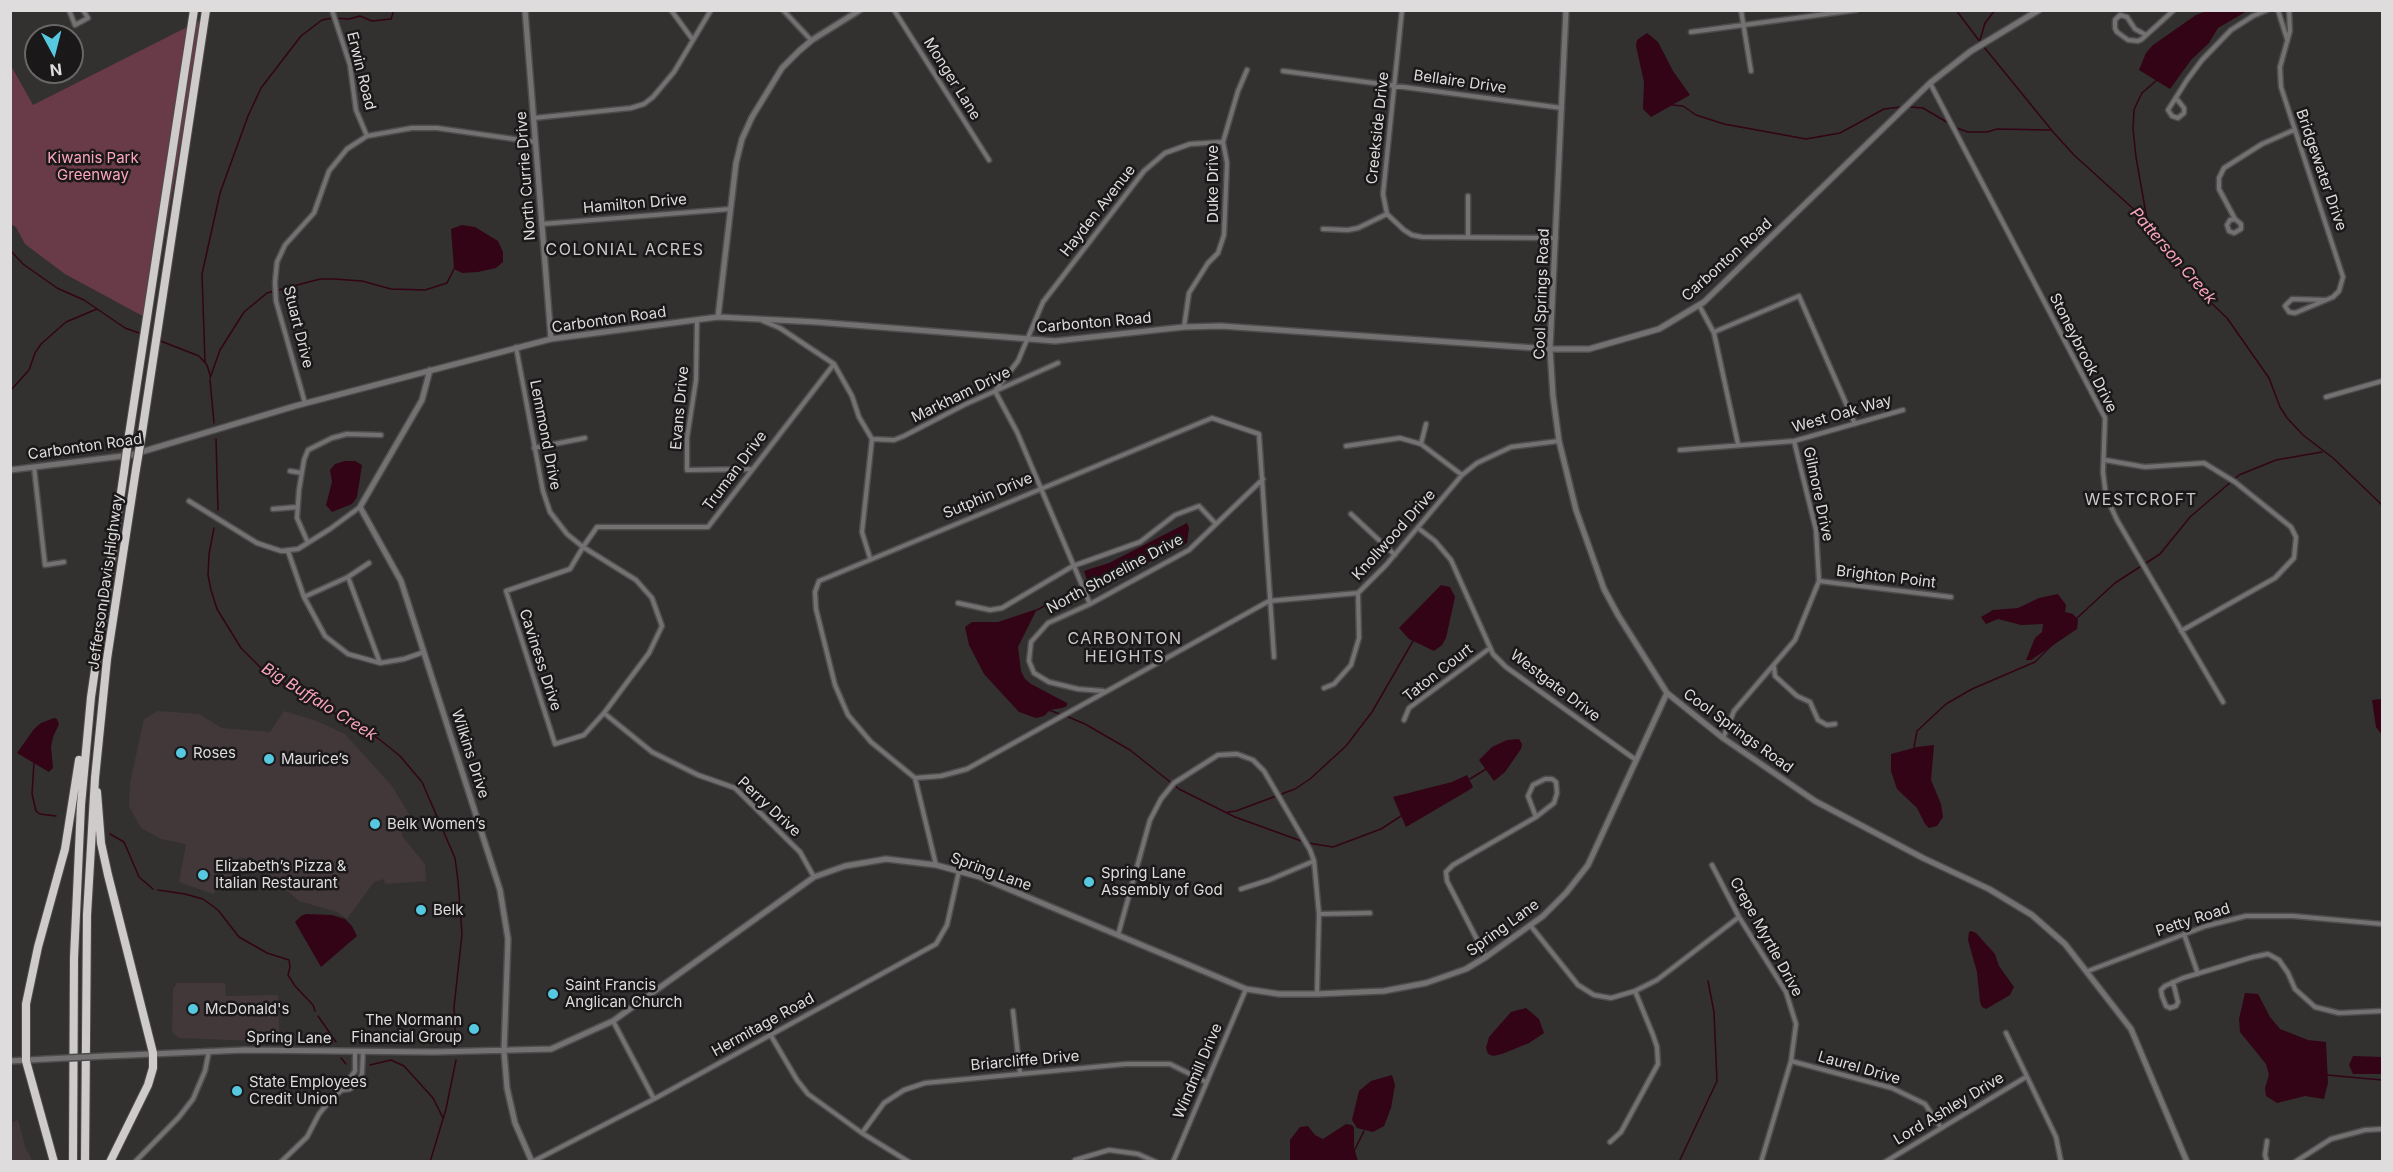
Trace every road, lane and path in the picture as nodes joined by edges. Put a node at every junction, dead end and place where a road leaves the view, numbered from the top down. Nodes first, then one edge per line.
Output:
1 (69, 10) edge
2 (83, 10) edge
3 (194, 10) edge
4 (206, 10) edge
5 (332, 10) edge
6 (525, 10) edge
7 (671, 10) edge
8 (711, 10) edge
9 (783, 10) edge
10 (860, 10) edge
11 (894, 10) edge
12 (1402, 10) edge
13 (1566, 10) edge
14 (1741, 10) edge
15 (1856, 10) edge
16 (2039, 10) edge
17 (2174, 10) edge
18 (2267, 10) edge
19 (2278, 10) edge
20 (2289, 10) edge
21 (1743, 26) junction
22 (1691, 32) dead end
23 (2146, 35) junction
24 (693, 40) junction
25 (812, 40) junction
26 (2287, 40) junction
27 (1246, 70) dead end
28 (1283, 71) dead end
29 (1751, 71) dead end
30 (1930, 83) junction
31 (1395, 86) junction
32 (2176, 98) junction
33 (1562, 108) junction
34 (534, 118) junction
35 (2294, 130) junction
36 (367, 136) junction
37 (536, 142) junction
38 (1223, 142) junction
39 (989, 160) dead end
40 (1468, 196) dead end
41 (730, 209) junction
42 (1387, 214) junction
43 (2235, 219) dead end
44 (541, 224) junction
45 (1323, 229) dead end
46 (1468, 237) junction
47 (1556, 238) junction
48 (2326, 300) junction
49 (1699, 304) junction
50 (718, 317) junction
51 (754, 317) junction
52 (697, 320) junction
53 (1184, 327) junction
54 (1714, 332) junction
55 (551, 339) junction
56 (1027, 340) junction
57 (516, 347) junction
58 (1550, 349) junction
59 (1058, 363) dead end
60 (834, 364) junction
61 (430, 370) junction
62 (2382, 381) edge
63 (994, 391) junction
64 (2326, 397) dead end
65 (305, 403) junction
66 (1903, 410) dead end
67 (1426, 424) dead end
68 (1855, 424) junction
69 (381, 435) dead end
70 (585, 438) dead end
71 (872, 439) junction
72 (1559, 441) junction
73 (1794, 441) junction
74 (1421, 444) junction
75 (1738, 445) junction
76 (1346, 446) dead end
77 (534, 448) junction
78 (1680, 450) dead end
79 (2105, 460) junction
80 (34, 467) junction
81 (752, 469) junction
82 (10, 470) edge
83 (290, 471) dead end
84 (302, 473) junction
85 (1462, 475) junction
86 (1263, 478) junction
87 (1040, 487) junction
88 (189, 501) dead end
89 (298, 507) junction
90 (360, 507) junction
91 (273, 509) dead end
92 (1351, 514) dead end
93 (1216, 524) junction
94 (1418, 528) junction
95 (308, 543) junction
96 (583, 547) junction
97 (288, 551) junction
98 (1395, 555) junction
99 (870, 558) junction
100 (64, 562) dead end
101 (369, 564) dead end
102 (1073, 566) junction
103 (348, 577) junction
104 (1819, 581) junction
105 (506, 591) joint
106 (1358, 593) junction
107 (304, 597) junction
108 (1952, 597) dead end
109 (1269, 601) junction
110 (958, 603) dead end
111 (1090, 604) junction
112 (2181, 631) junction
113 (1490, 648) junction
114 (424, 652) junction
115 (1274, 657) dead end
116 (380, 663) junction
117 (1774, 667) junction
118 (1324, 688) dead end
119 (1106, 691) junction
120 (1667, 693) junction
121 (91, 697) junction
122 (2223, 702) dead end
123 (604, 713) junction
124 (1404, 720) dead end
125 (1834, 724) dead end
126 (552, 736) joint
127 (1723, 738) junction
128 (1636, 760) junction
129 (94, 778) junction
130 (915, 778) junction
131 (1536, 817) junction
132 (1314, 861) junction
133 (936, 865) junction
134 (1712, 865) dead end
135 (958, 871) junction
136 (814, 877) junction
137 (1241, 888) dead end
138 (1370, 913) dead end
139 (1319, 915) junction
140 (1739, 916) junction
141 (2382, 924) edge
142 (1530, 925) junction
143 (2184, 934) junction
144 (1118, 935) junction
145 (1486, 957) junction
146 (2088, 971) junction
147 (2198, 974) junction
148 (2173, 982) junction
149 (1246, 989) junction
150 (1635, 990) junction
151 (1317, 994) junction
152 (1013, 1011) dead end
153 (2382, 1011) edge
154 (613, 1021) junction
155 (2006, 1033) dead end
156 (770, 1035) junction
157 (209, 1050) junction
158 (355, 1051) junction
159 (504, 1051) junction
160 (363, 1052) junction
161 (153, 1053) junction
162 (10, 1061) edge
163 (26, 1061) junction
164 (1791, 1061) junction
165 (1020, 1073) junction
166 (2026, 1077) junction
167 (1206, 1082) junction
168 (342, 1090) junction
169 (654, 1099) junction
170 (1941, 1128) junction
171 (2382, 1129) edge
172 (862, 1132) junction
173 (2267, 1141) dead end
174 (1610, 1142) dead end
175 (54, 1161) edge
176 (73, 1161) edge
177 (85, 1161) edge
178 (110, 1161) edge
179 (135, 1161) edge
180 (281, 1161) edge
181 (532, 1161) edge
182 (909, 1161) edge
183 (1076, 1161) edge
184 (1156, 1161) edge
185 (1173, 1161) edge
186 (1761, 1161) edge
187 (1885, 1161) edge
188 (2061, 1161) edge
189 (2187, 1161) edge
190 (2267, 1161) edge
191 (2295, 1161) edge

1 - 2 street
3 - 121 highway, Jefferson Davis Highway, bridge
4 - 129 highway, Jefferson Davis Highway, bridge
5 - 36 street, Erwin Road
6 - 34 street, North Currie Drive
7 - 24 street
8 - 24 street
9 - 25 street
10 - 25 street
11 - 39 street, Monger Lane
12 - 31 street, Creekside Drive
13 - 33 street, Cool Springs Road
14 - 21 street
15 - 21 street
16 - 30 street, Carbonton Road
17 - 23 street
18 - 32 street
19 - 26 street, Bridgewater Drive
20 - 26 street, Bridgewater Drive
21 - 22 street
21 - 29 street
23 - 23 street
24 - 34 street
25 - 41 street
26 - 35 street, Bridgewater Drive
27 - 38 street, Duke Drive
28 - 31 street, Bellaire Drive
30 - 49 street, Carbonton Road
30 - 79 street, Stoneybrook Drive
31 - 33 street, Bellaire Drive
31 - 42 street, Creekside Drive
32 - 32 street
33 - 47 street, Cool Springs Road
34 - 37 street, North Currie Drive
35 - 43 street
35 - 48 street, Bridgewater Drive
36 - 37 street, Stuart Drive
36 - 65 street, Stuart Drive
37 - 44 street, North Currie Drive
38 - 53 street, Duke Drive
38 - 56 street, Hayden Avenue
40 - 46 street
41 - 44 street, Hamilton Drive
41 - 50 street
42 - 45 street
42 - 46 street
44 - 55 street, North Currie Drive
46 - 47 street
47 - 58 street, Cool Springs Road
48 - 48 street
49 - 54 street
49 - 58 street, Carbonton Road
50 - 51 street, Carbonton Road
50 - 52 street, Carbonton Road
51 - 56 street, Carbonton Road
51 - 60 street
52 - 55 street, Carbonton Road
52 - 81 street, Evans Drive
53 - 56 street, Carbonton Road
53 - 58 street, Carbonton Road
54 - 68 street
54 - 75 street
55 - 57 street, Carbonton Road
56 - 63 street, Hayden Avenue
57 - 61 street, Carbonton Road
57 - 77 street, Lemmond Drive
58 - 72 street, Cool Springs Road
59 - 63 street, Markham Drive
60 - 71 street
60 - 81 street, Truman Drive
61 - 65 street, Carbonton Road
61 - 90 street
62 - 64 street
63 - 71 street, Markham Drive
63 - 87 street
65 - 80 street, Carbonton Road
66 - 68 street, West Oak Way
67 - 74 street
68 - 73 street, West Oak Way
69 - 84 street
70 - 77 street
71 - 99 street
72 - 85 street, Knollwood Drive
72 - 120 street, Cool Springs Road
73 - 75 street, West Oak Way
73 - 104 street, Gilmore Drive
74 - 76 street
74 - 85 street
75 - 78 street, West Oak Way
77 - 96 street, Lemmond Drive
79 - 112 street, Stoneybrook Drive
79 - 112 street
80 - 82 street, Carbonton Road
80 - 100 street
81 - 96 street, Truman Drive
83 - 84 street
84 - 89 street
85 - 94 street, Knollwood Drive
86 - 87 street, Sutphin Drive
86 - 93 street, North Shoreline Drive
86 - 109 street, Sutphin Drive
87 - 99 street, Sutphin Drive
87 - 102 street
88 - 97 street
89 - 91 street
89 - 95 street
90 - 95 street
90 - 114 street, Wilkins Drive
92 - 98 street
93 - 102 street
93 - 111 street, North Shoreline Drive
94 - 98 street, Knollwood Drive
94 - 113 street, Westgate Drive
95 - 97 street
96 - 105 street, Truman Drive
96 - 123 street, Lemmond Drive
97 - 107 street
98 - 106 street, Knollwood Drive
99 - 130 street, Sutphin Drive
101 - 103 street
102 - 110 street
102 - 111 street
103 - 107 street
103 - 116 street
104 - 108 street, Brighton Point
104 - 117 street, Gilmore Drive
105 - 126 street, Caviness Drive
106 - 109 street, Knollwood Drive
106 - 118 street
107 - 116 street
109 - 115 street, Sutphin Drive
109 - 119 street, Knollwood Drive
111 - 119 street, North Shoreline Drive
112 - 122 street, Stoneybrook Drive
113 - 124 street, Taton Court
113 - 128 street, Westgate Drive
114 - 116 street
114 - 159 street, Wilkins Drive
117 - 125 street
117 - 127 street, Gilmore Drive
119 - 130 street, Knollwood Drive
120 - 127 street, Cool Springs Road
120 - 128 street, Spring Lane
121 - 163 highway
121 - 176 highway, Jefferson Davis Highway
123 - 126 street, Lemmond Drive
123 - 136 street, Perry Drive
127 - 146 street, Cool Springs Road
128 - 142 street, Spring Lane
129 - 161 highway
129 - 177 highway, Jefferson Davis Highway
130 - 133 street
131 - 131 street
131 - 145 street
132 - 137 street
132 - 139 street
132 - 144 street
133 - 135 street, Spring Lane
133 - 136 street, Spring Lane
134 - 140 street, Crepe Myrtle Drive
135 - 144 street, Spring Lane
135 - 156 street, Hermitage Road
136 - 154 street, Spring Lane
138 - 139 street
139 - 151 street
140 - 150 street
140 - 164 street, Crepe Myrtle Drive
141 - 143 street, Petty Road
142 - 145 street, Spring Lane
142 - 150 street
143 - 146 street, Petty Road
143 - 147 street
144 - 149 street, Spring Lane
145 - 151 street, Spring Lane
146 - 189 street, Cool Springs Road
147 - 148 street
147 - 153 street
148 - 148 street
149 - 151 street, Spring Lane
149 - 167 street, Windmill Drive
150 - 174 street
152 - 165 street
154 - 159 street, Spring Lane
154 - 169 street
155 - 166 street
156 - 169 street, Hermitage Road
156 - 172 street
157 - 158 street, Spring Lane
157 - 161 street, Spring Lane
157 - 179 street
158 - 160 street, Spring Lane
158 - 168 street
159 - 160 street, Spring Lane
159 - 181 street, Wilkins Drive
160 - 168 street
161 - 163 street, Spring Lane, bridge
161 - 178 highway
162 - 163 street, Spring Lane
163 - 175 highway
164 - 170 street, Laurel Drive
164 - 186 street, Crepe Myrtle Drive
165 - 167 street, Briarcliffe Drive
165 - 172 street, Briarcliffe Drive
166 - 170 street, Lord Ashley Drive
166 - 188 street
167 - 185 street, Windmill Drive
168 - 180 street
169 - 181 street, Hermitage Road
170 - 187 street, Lord Ashley Drive
171 - 191 street
172 - 182 street
173 - 190 street
183 - 184 street

